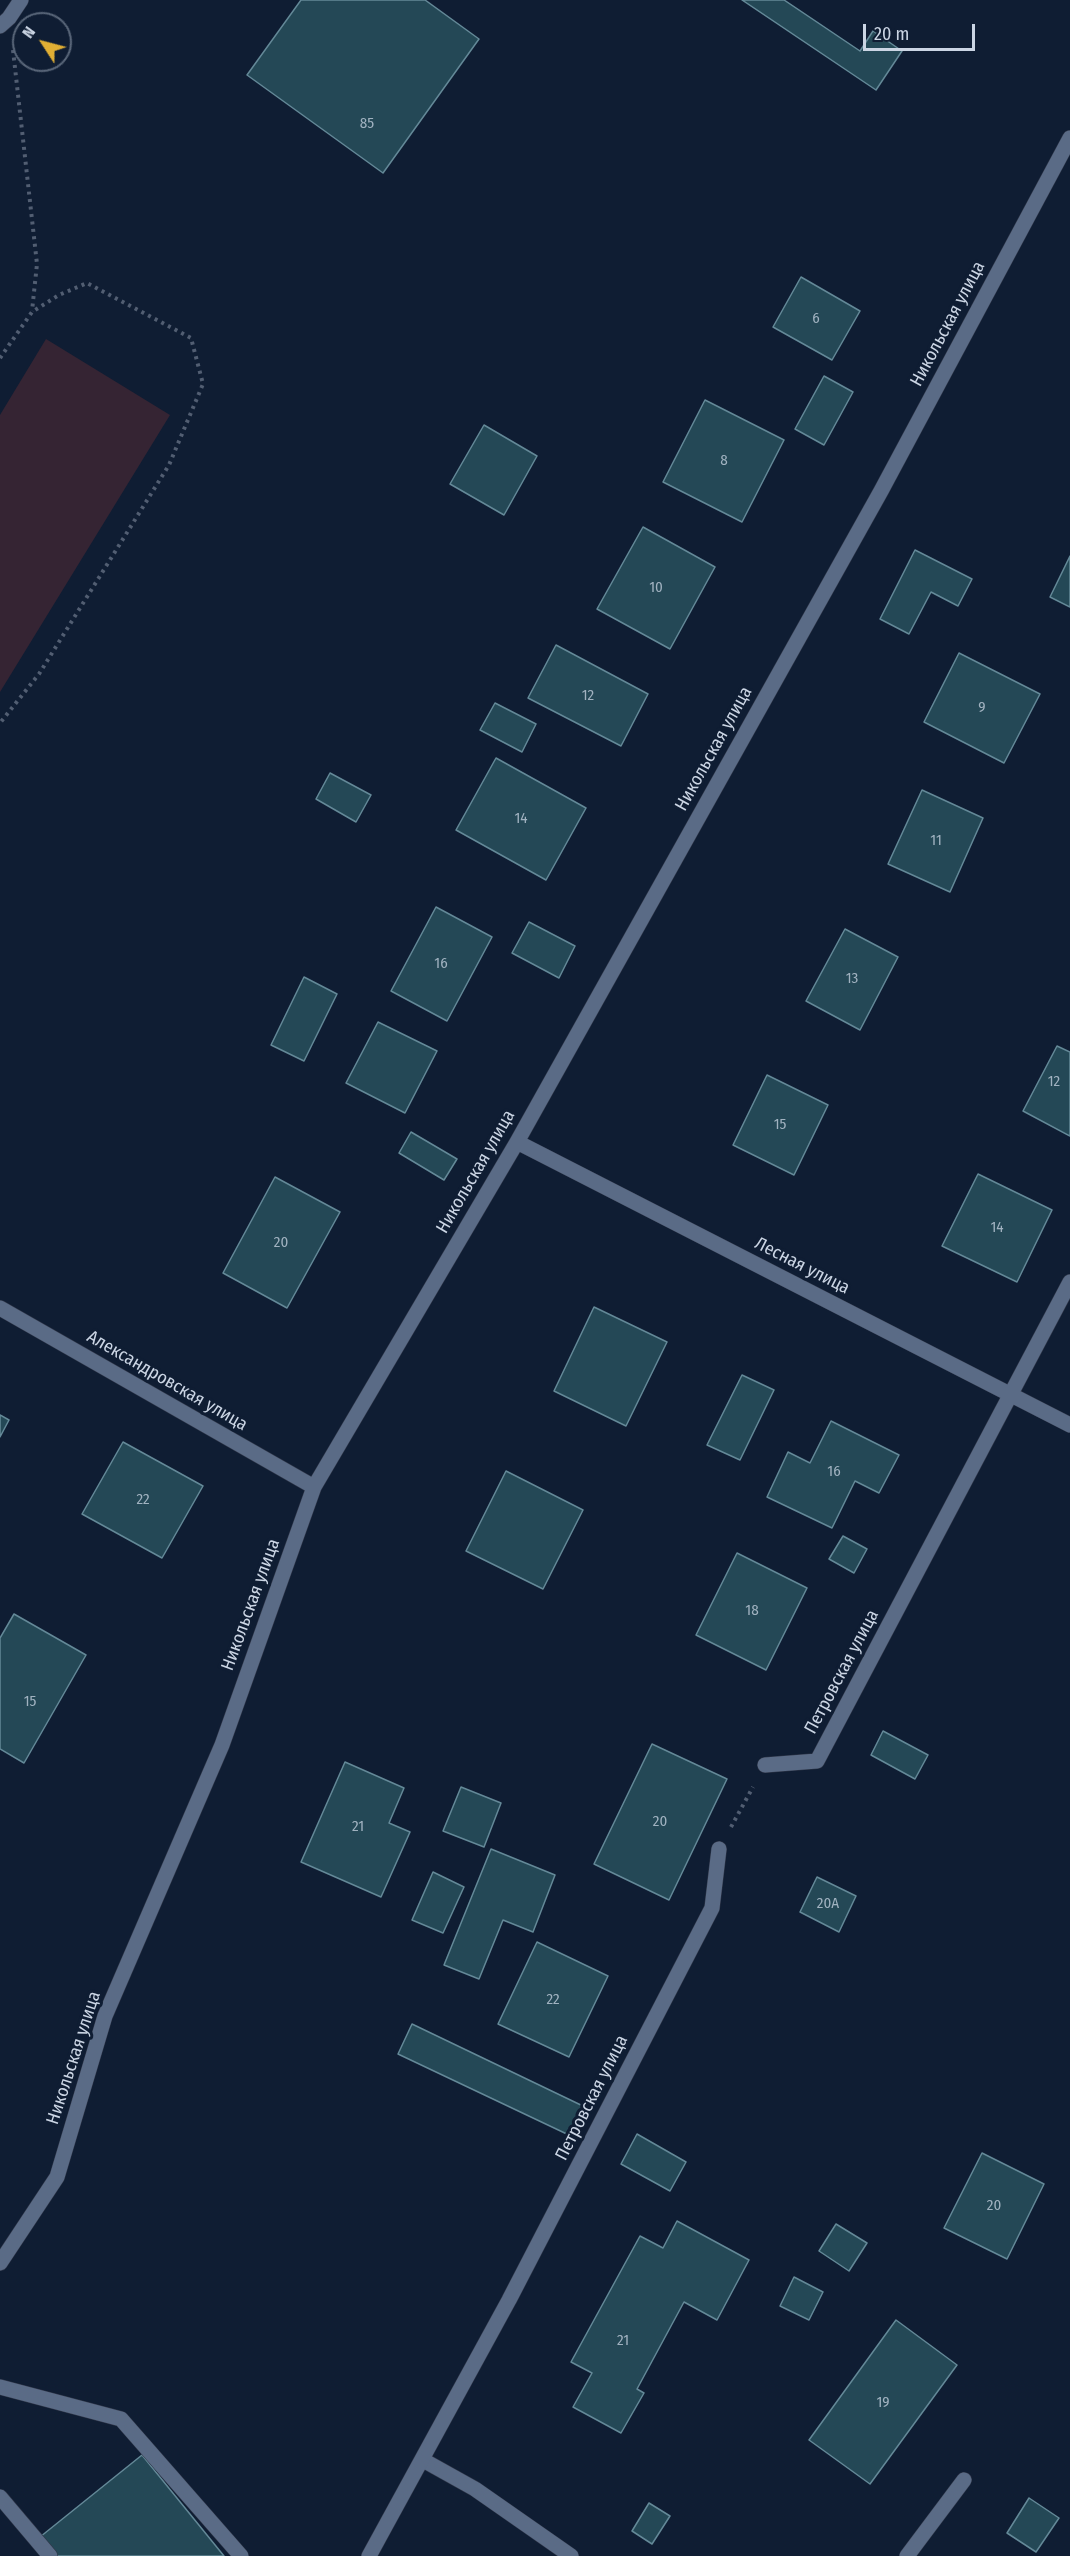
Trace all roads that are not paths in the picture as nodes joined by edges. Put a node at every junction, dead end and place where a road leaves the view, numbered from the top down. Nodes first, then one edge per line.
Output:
1 (21, 0) edge
2 (5, 22) edge
3 (1070, 138) edge
4 (516, 1142) junction
5 (1070, 1282) edge
6 (0, 1308) edge
7 (1011, 1395) junction
8 (1070, 1425) edge
9 (314, 1488) junction
10 (765, 1765) road end
11 (719, 1849) road end
12 (0, 2263) edge
13 (0, 2386) edge
14 (423, 2460) junction
15 (964, 2480) dead end
16 (0, 2497) edge
17 (50, 2556) edge
18 (241, 2556) edge
19 (369, 2556) edge
20 (571, 2556) edge
21 (907, 2556) edge

1 - 2 street
3 - 4 street, Никольская улица
4 - 7 street, Лесная улица
4 - 9 street, Никольская улица
5 - 7 street, Петровская улица
6 - 9 street, Александровская улица
7 - 8 street, Лесная улица
7 - 10 street, Петровская улица
9 - 12 street, Никольская улица
11 - 14 street, Петровская улица
13 - 18 street
14 - 19 street, Петровская улица
14 - 20 street
15 - 21 street
16 - 17 street

